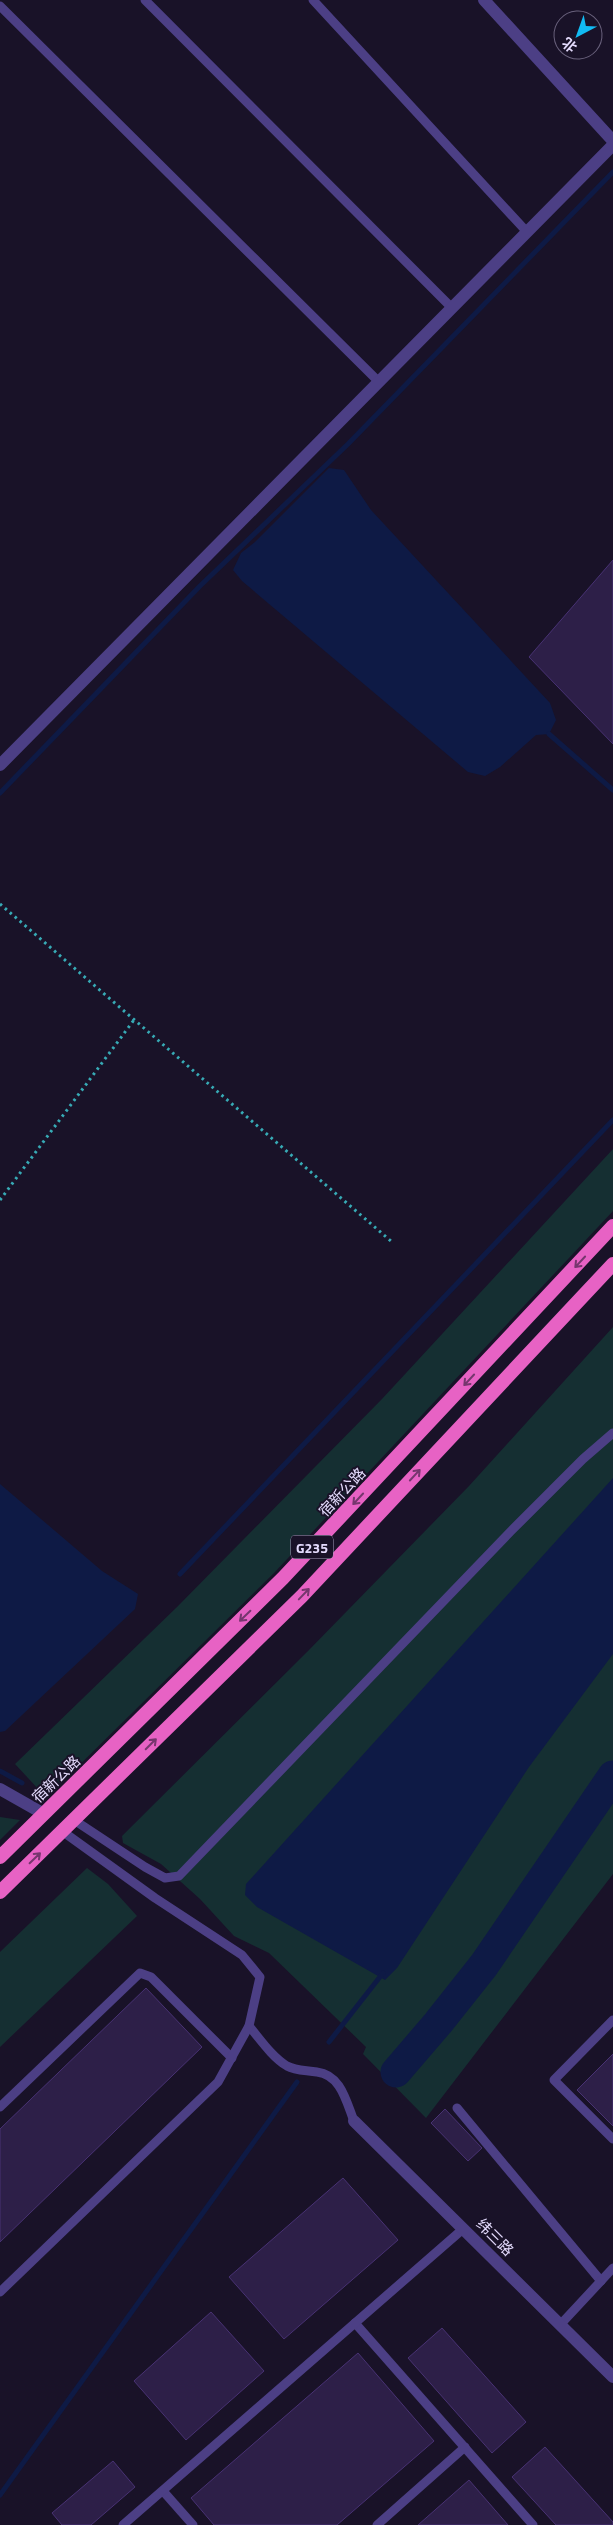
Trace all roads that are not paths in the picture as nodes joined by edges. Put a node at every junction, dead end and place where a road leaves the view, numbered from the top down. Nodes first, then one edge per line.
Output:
1 (145, 0) edge
2 (313, 0) edge
3 (484, 0) edge
4 (0, 6) edge
5 (613, 143) edge
6 (527, 232) junction
7 (452, 308) junction
8 (379, 382) junction
9 (0, 764) edge
10 (613, 1226) edge
11 (613, 1264) edge
12 (613, 1433) edge
13 (0, 1789) edge
14 (44, 1814) junction
15 (74, 1820) junction
16 (62, 1831) junction
17 (0, 1857) edge
18 (0, 1892) edge
19 (613, 2020) edge
20 (249, 2026) junction
21 (232, 2058) junction
22 (0, 2107) edge
23 (457, 2108) dead end
24 (354, 2121) joint
25 (613, 2139) edge
26 (463, 2229) junction
27 (613, 2268) edge
28 (601, 2281) junction
29 (0, 2292) edge
30 (355, 2323) junction
31 (560, 2325) junction
32 (613, 2377) edge
33 (465, 2447) junction
34 (163, 2491) junction
35 (123, 2525) edge
36 (193, 2525) edge
37 (376, 2525) edge
38 (533, 2525) edge

1 - 7 lane
2 - 6 lane
3 - 5 street
4 - 8 lane
5 - 6 street
6 - 7 street
7 - 8 street
8 - 9 street
10 -> 14 highway, 宿新公路 / G235
15 -> 11 highway, G235
12 - 15 lane
13 - 14 street
14 - 17 highway, 宿新公路 / G235
15 - 16 highway, G235
18 -> 16 highway, G235
16 - 20 lane
19 - 25 lane
20 - 21 lane
20 - 24 lane
21 - 22 lane
21 - 29 lane
23 - 28 lane
24 - 26 street, 纬三路
26 - 30 lane
26 - 31 street, 纬三路
27 - 28 lane
28 - 31 lane
30 - 33 lane
30 - 34 lane
31 - 32 street, 纬三路
33 - 37 lane
33 - 38 lane
34 - 35 lane
34 - 36 lane

